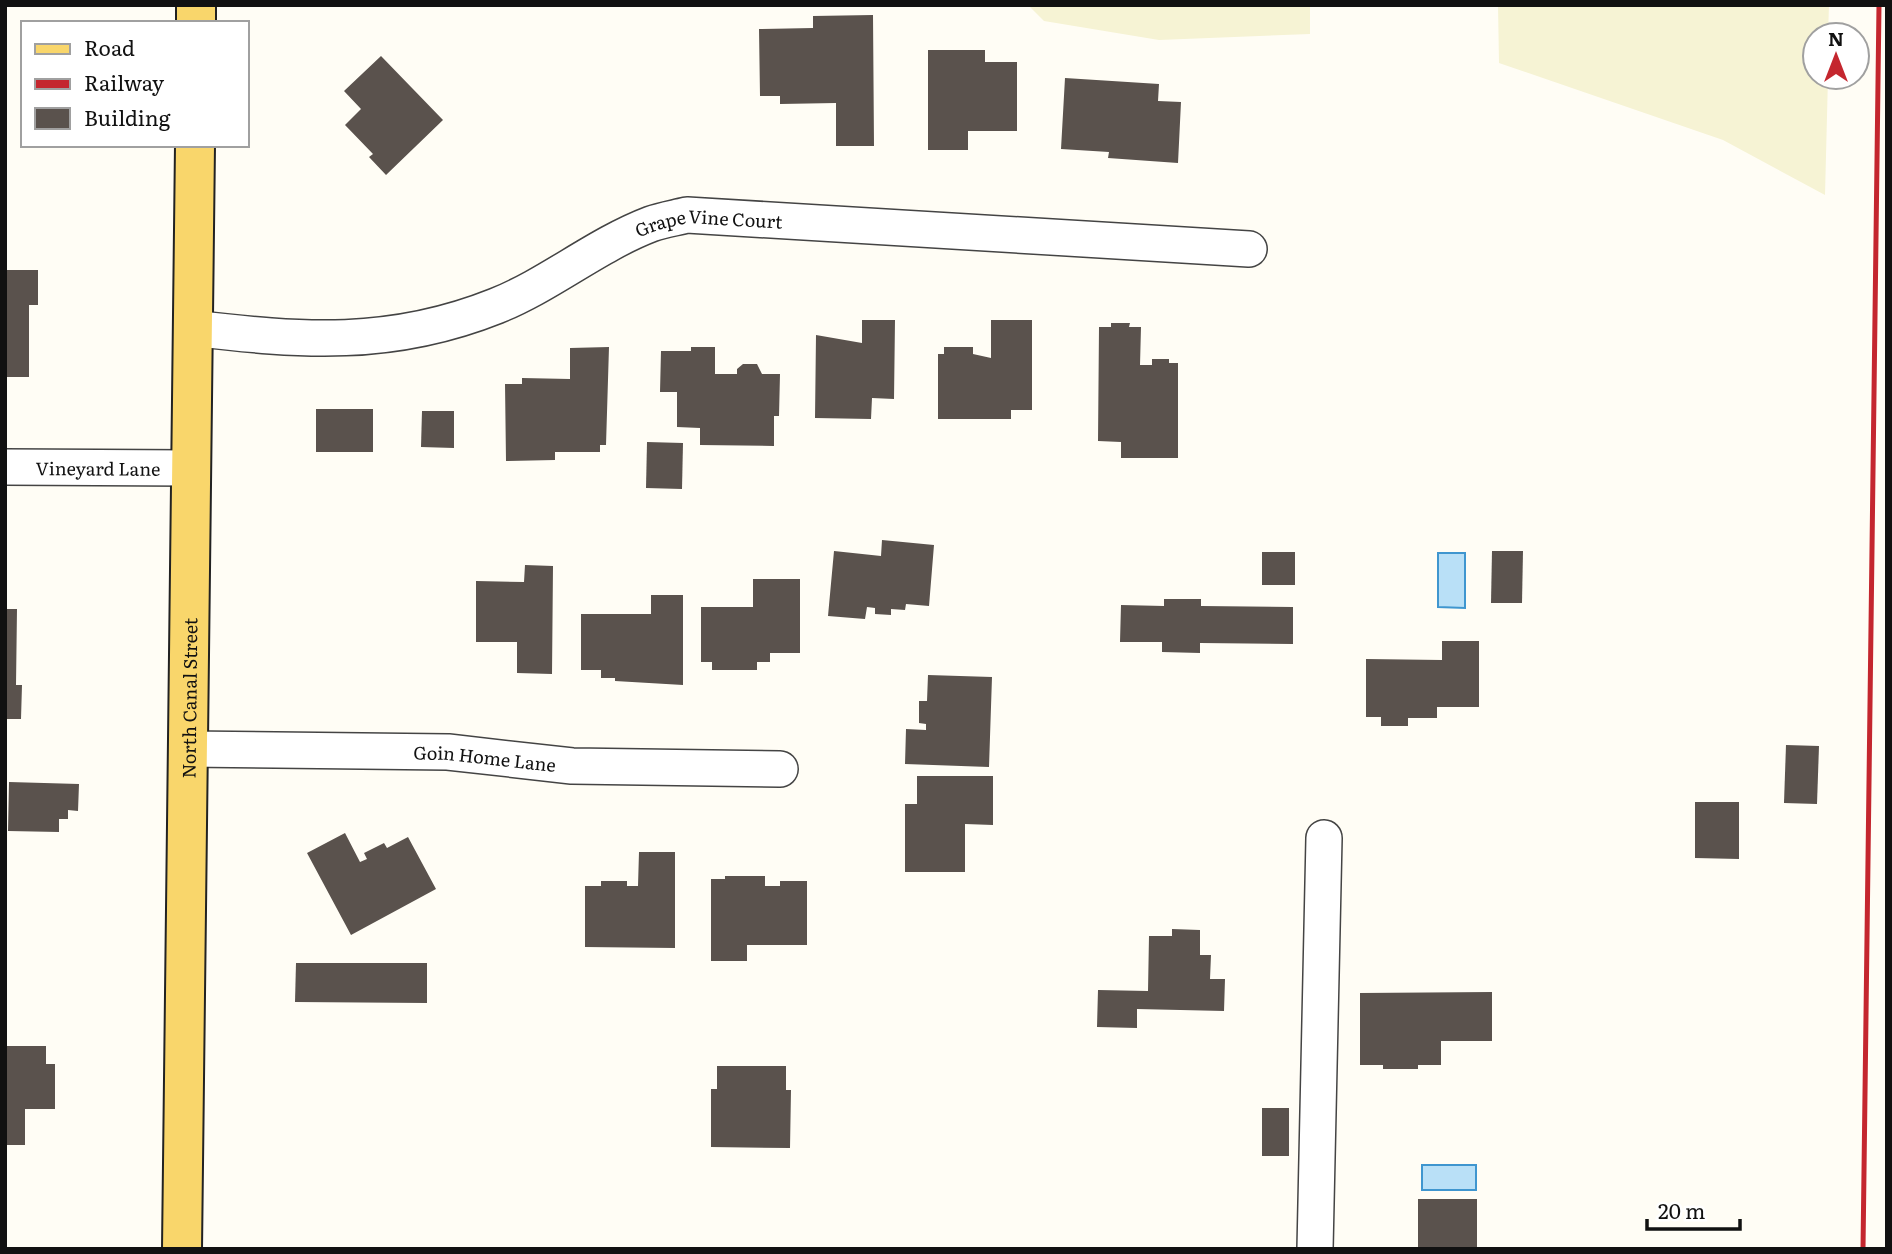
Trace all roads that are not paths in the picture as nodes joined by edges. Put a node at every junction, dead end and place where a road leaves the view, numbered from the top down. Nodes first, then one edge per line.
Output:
1 (195, 147) edge
2 (1249, 249) dead end
3 (192, 328) junction
4 (5, 467) edge
5 (190, 468) junction
6 (187, 749) junction
7 (780, 769) dead end
8 (1324, 838) dead end
9 (183, 1249) edge
10 (1315, 1249) edge

1 - 3 main road, North Canal Street
2 - 3 street, Grape Vine Court
3 - 5 main road, North Canal Street
4 - 5 street, Vineyard Lane
5 - 6 main road, North Canal Street
6 - 7 street, Goin Home Lane
6 - 9 main road, North Canal Street
8 - 10 street

